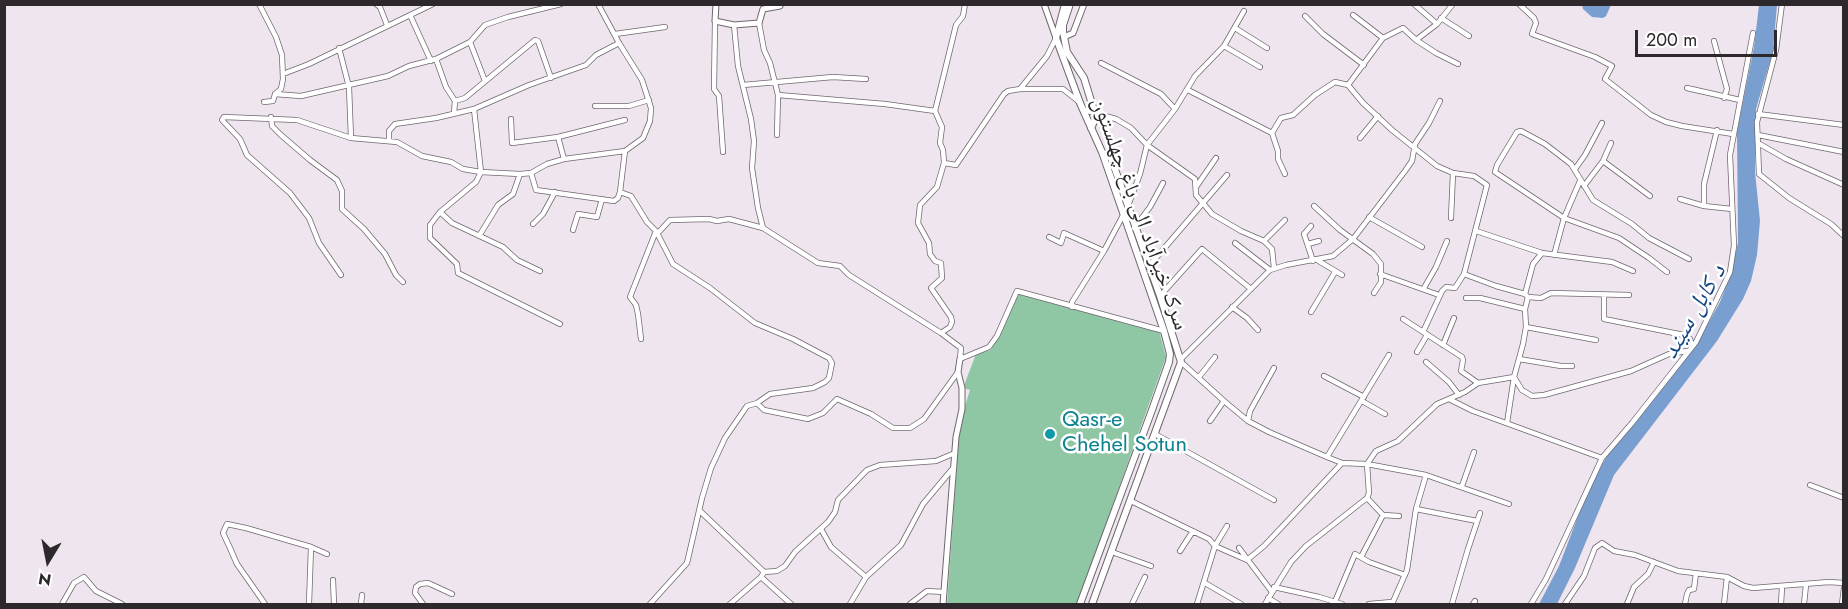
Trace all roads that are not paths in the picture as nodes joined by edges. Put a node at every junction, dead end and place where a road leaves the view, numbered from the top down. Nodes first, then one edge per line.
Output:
1 (259, 4) edge
2 (376, 4) edge
3 (433, 4) edge
4 (561, 4) edge
5 (598, 4) edge
6 (716, 4) edge
7 (781, 4) edge
8 (965, 4) edge
9 (1044, 4) edge
10 (1065, 4) edge
11 (1070, 4) edge
12 (1084, 4) edge
13 (1414, 4) edge
14 (1453, 4) edge
15 (1519, 4) edge
16 (1782, 4) edge
17 (1244, 11) dead end
18 (410, 15) junction
19 (1353, 15) dead end
20 (1305, 16) dead end
21 (1441, 18) junction
22 (715, 21) junction
23 (759, 22) junction
24 (387, 24) junction
25 (1437, 24) junction
26 (734, 25) junction
27 (665, 27) dead end
28 (1235, 28) junction
29 (1753, 33) dead end
30 (615, 34) junction
31 (1469, 36) dead end
32 (1056, 38) junction
33 (1064, 38) junction
34 (1383, 38) junction
35 (1416, 40) junction
36 (1714, 41) dead end
37 (470, 42) junction
38 (619, 43) junction
39 (1224, 46) junction
40 (339, 48) junction
41 (1267, 48) dead end
42 (434, 60) junction
43 (1101, 63) dead end
44 (1458, 64) dead end
45 (1364, 65) junction
46 (1260, 67) dead end
47 (283, 74) junction
48 (551, 78) junction
49 (866, 79) dead end
50 (485, 81) junction
51 (775, 81) junction
52 (743, 85) junction
53 (1348, 85) junction
54 (349, 87) junction
55 (1020, 88) junction
56 (1688, 88) dead end
57 (1188, 90) junction
58 (275, 94) junction
59 (778, 95) junction
60 (1724, 98) junction
61 (649, 100) junction
62 (1740, 100) junction
63 (455, 101) junction
64 (1440, 101) dead end
65 (264, 102) dead end
66 (1080, 103) junction
67 (595, 106) dead end
68 (474, 109) junction
69 (1175, 109) junction
70 (1083, 110) junction
71 (935, 111) junction
72 (454, 113) junction
73 (1095, 113) junction
74 (1758, 114) junction
75 (1378, 116) junction
76 (271, 117) junction
77 (511, 119) dead end
78 (625, 120) dead end
79 (1602, 123) dead end
80 (1844, 125) edge
81 (1091, 128) junction
82 (1717, 130) junction
83 (1272, 133) junction
84 (1733, 134) junction
85 (777, 135) dead end
86 (1758, 135) junction
87 (558, 137) junction
88 (351, 138) junction
89 (1360, 138) dead end
90 (389, 141) junction
91 (1611, 143) dead end
92 (1758, 143) junction
93 (1147, 146) junction
94 (1414, 147) junction
95 (625, 152) junction
96 (723, 152) dead end
97 (1102, 152) junction
98 (1844, 152) edge
99 (1216, 158) dead end
100 (564, 159) junction
101 (1603, 161) junction
102 (944, 163) junction
103 (1575, 169) junction
104 (481, 172) junction
105 (531, 173) junction
106 (1453, 173) junction
107 (520, 174) junction
108 (1285, 174) dead end
109 (1227, 175) dead end
110 (1163, 183) dead end
111 (1582, 183) junction
112 (1844, 185) edge
113 (1196, 188) junction
114 (555, 192) junction
115 (620, 192) junction
116 (1650, 196) dead end
117 (602, 199) junction
118 (1680, 199) dead end
119 (1204, 203) junction
120 (1128, 206) junction
121 (1314, 206) dead end
122 (1704, 206) junction
123 (1732, 209) junction
124 (440, 212) junction
125 (1122, 213) junction
126 (1369, 217) junction
127 (1451, 218) dead end
128 (1564, 218) junction
129 (1285, 220) dead end
130 (533, 224) dead end
131 (1135, 226) junction
132 (1311, 226) dead end
133 (763, 228) junction
134 (573, 230) dead end
135 (1476, 231) junction
136 (1130, 232) junction
137 (656, 233) junction
138 (479, 236) junction
139 (1844, 236) edge
140 (1049, 237) dead end
141 (1353, 239) junction
142 (1264, 241) junction
143 (1319, 241) dead end
144 (1447, 241) dead end
145 (1235, 243) dead end
146 (1308, 244) junction
147 (1422, 247) dead end
148 (1104, 251) junction
149 (1542, 253) junction
150 (1554, 255) junction
151 (1689, 259) dead end
152 (1315, 261) junction
153 (1149, 266) junction
154 (1272, 269) junction
155 (540, 271) dead end
156 (1633, 271) dead end
157 (1335, 272) junction
158 (1667, 272) dead end
159 (1380, 274) junction
160 (1464, 274) junction
161 (340, 275) dead end
162 (1342, 275) dead end
163 (403, 282) dead end
164 (1424, 288) junction
165 (1251, 289) junction
166 (1374, 293) dead end
167 (1527, 295) junction
168 (1604, 295) junction
169 (1629, 295) dead end
170 (1160, 296) junction
171 (1439, 296) junction
172 (1466, 298) dead end
173 (1072, 307) junction
174 (1232, 307) junction
175 (1525, 309) junction
176 (1311, 312) dead end
177 (1454, 318) dead end
178 (1403, 319) dead end
179 (560, 324) dead end
180 (1526, 327) junction
181 (1258, 330) dead end
182 (1164, 331) junction
183 (941, 333) junction
184 (1425, 333) junction
185 (641, 339) dead end
186 (1596, 340) dead end
187 (1443, 345) junction
188 (1690, 349) junction
189 (1417, 352) dead end
190 (1389, 355) dead end
191 (1215, 357) dead end
192 (960, 359) junction
193 (1519, 359) junction
194 (1181, 360) junction
195 (1426, 362) dead end
196 (1572, 366) dead end
197 (1274, 368) dead end
198 (958, 372) junction
199 (1324, 376) dead end
200 (1514, 376) junction
201 (1199, 377) junction
202 (1478, 383) junction
203 (1459, 395) junction
204 (1363, 399) junction
205 (1449, 399) junction
206 (1224, 401) junction
207 (757, 403) junction
208 (1385, 414) dead end
209 (1210, 421) dead end
210 (1248, 421) junction
211 (1507, 423) junction
212 (1155, 434) junction
213 (1474, 452) dead end
214 (956, 453) junction
215 (1327, 457) junction
216 (1602, 458) junction
217 (1342, 463) junction
218 (1367, 464) junction
219 (955, 465) junction
220 (1426, 475) junction
221 (1810, 485) dead end
222 (1462, 486) junction
223 (1368, 498) junction
224 (1844, 498) edge
225 (1274, 500) dead end
226 (1131, 501) junction
227 (1509, 504) dead end
228 (1416, 509) junction
229 (700, 512) junction
230 (1480, 513) dead end
231 (1383, 515) junction
232 (1399, 516) dead end
233 (1477, 520) junction
234 (1227, 526) dead end
235 (820, 529) junction
236 (1193, 531) junction
237 (1215, 546) junction
238 (311, 547) junction
239 (1239, 548) dead end
240 (1180, 551) dead end
241 (1112, 552) junction
242 (327, 554) dead end
243 (1361, 557) junction
244 (1247, 560) junction
245 (1654, 562) junction
246 (1151, 566) dead end
247 (1696, 573) junction
248 (762, 574) junction
249 (1405, 574) junction
250 (866, 577) junction
251 (1145, 577) dead end
252 (1727, 577) junction
253 (333, 580) dead end
254 (1205, 583) junction
255 (1844, 583) edge
256 (1806, 585) junction
257 (1782, 587) junction
258 (1844, 588) edge
259 (1273, 590) junction
260 (944, 592) junction
261 (452, 594) dead end
262 (363, 595) dead end
263 (1268, 598) junction
264 (1335, 603) edge
265 (1392, 603) edge
266 (62, 604) edge
267 (122, 604) edge
268 (265, 604) edge
269 (309, 604) edge
270 (334, 604) edge
271 (361, 604) edge
272 (423, 604) edge
273 (650, 604) edge
274 (731, 604) edge
275 (791, 604) edge
276 (850, 604) edge
277 (909, 604) edge
278 (943, 604) edge
279 (1080, 604) edge
280 (1092, 604) edge
281 (1132, 604) edge
282 (1197, 604) edge
283 (1241, 604) edge
284 (1264, 604) edge
285 (1278, 604) edge
286 (1342, 604) edge
287 (1369, 604) edge
288 (1452, 604) edge
289 (1531, 604) edge
290 (1565, 604) edge
291 (1627, 604) edge
292 (1685, 604) edge
293 (1724, 604) edge
294 (1780, 604) edge
295 (1804, 604) edge
296 (1842, 604) edge

1 - 47 street
2 - 24 street
3 - 18 street
4 - 37 street
5 - 30 street
6 - 22 street
7 - 23 street
8 - 71 street
9 - 32 street, سرک خیرآباد الی باغ چهلستون
10 - 32 main road
11 - 33 main road
12 - 33 street
13 - 25 street
14 - 21 street
15 - 82 street
16 - 74 street
17 - 28 street
18 - 24 street
18 - 42 street
19 - 34 street
20 - 45 street
21 - 25 street
21 - 31 street
22 - 26 street
22 - 96 street
23 - 26 street
23 - 51 street
24 - 40 street
25 - 35 street
26 - 52 street
27 - 30 street
28 - 39 street
28 - 41 street
29 - 62 street
30 - 38 street
32 - 55 street
32 - 66 main road, سرک خیرآباد الی باغ چهلستون
33 - 73 main road
34 - 35 street
34 - 45 street
35 - 44 street
36 - 60 street
37 - 42 street
37 - 50 street
38 - 48 street
38 - 61 street
39 - 46 street
39 - 57 street
40 - 47 street
40 - 54 street
42 - 54 street
42 - 63 street
43 - 69 street
45 - 53 street
47 - 58 street
48 - 50 street
48 - 68 street
49 - 51 street
50 - 63 street
51 - 52 street
51 - 59 street
52 - 133 street
53 - 75 street
53 - 83 street
54 - 58 street
54 - 88 street
55 - 66 street
55 - 102 street
56 - 60 street
57 - 69 street
57 - 83 street
58 - 65 street
59 - 71 street
59 - 85 street
60 - 62 street
61 - 67 street
61 - 95 street
62 - 84 street
63 - 72 street
64 - 94 street
66 - 70 main road, سرک خیرآباد الی باغ چهلستون
68 - 72 street
68 - 104 street
69 - 93 street
70 - 73 street
70 - 81 main road, سرک خیرآباد الی باغ چهلستون
71 - 102 street
72 - 90 street
73 - 81 main road
73 - 93 street
74 - 80 street
74 - 86 street
75 - 89 street
75 - 94 street
76 - 88 street
76 - 161 street
76 - 163 street
77 - 87 street
78 - 87 street
79 - 103 street
81 - 97 main road, سرک خیرآباد الی باغ چهلستون
82 - 84 street
82 - 122 street
83 - 108 street
84 - 123 street
86 - 92 street
86 - 98 street
87 - 100 street
88 - 90 street
90 - 104 street
91 - 101 street
92 - 112 street
92 - 139 street
93 - 113 street
93 - 120 street
94 - 106 street
94 - 126 street
95 - 100 street
95 - 115 street
97 - 120 main road
97 - 125 main road, سرک خیرآباد الی باغ چهلستون
99 - 113 street
100 - 105 street
101 - 111 street
101 - 116 street
102 - 183 street
103 - 111 street
103 - 128 street
104 - 107 street
104 - 124 street
105 - 107 street
105 - 114 street
106 - 127 street
106 - 135 street
107 - 138 street
109 - 119 street
110 - 131 street
111 - 128 street
111 - 151 street
113 - 119 street
114 - 117 street
114 - 130 street
115 - 117 street
115 - 137 street
117 - 134 street
118 - 122 street
119 - 142 street
119 - 153 street
120 - 125 street
120 - 131 main road
121 - 141 street
122 - 123 street
123 - 188 street
124 - 138 street
124 - 179 street
125 - 136 main road, سرک خیرآباد الی باغ چهلستون
125 - 148 street
126 - 141 street
126 - 147 street
128 - 150 street
128 - 158 street
129 - 142 street
131 - 136 street
131 - 153 main road
132 - 146 street
133 - 137 street
133 - 183 street
135 - 149 street
135 - 160 street
136 - 182 main road, سرک خیرآباد الی باغ چهلستون
137 - 185 street
137 - 207 street
138 - 155 street
140 - 148 street
141 - 152 street
141 - 159 street
142 - 154 street
143 - 146 street
144 - 164 street
145 - 154 street
146 - 152 street
148 - 173 street
149 - 150 street
149 - 167 street
150 - 156 street
152 - 154 street
152 - 157 street
153 - 170 main road
154 - 165 street
157 - 162 street
157 - 176 street
159 - 164 street
159 - 166 street
160 - 167 street
160 - 171 street
164 - 171 street
165 - 170 street
165 - 174 street
167 - 168 street
167 - 175 street
168 - 169 street
168 - 188 street
170 - 194 main road
171 - 184 street
172 - 175 street
173 - 182 street
173 - 192 street
174 - 181 street
174 - 194 street
175 - 180 street
177 - 187 street
178 - 184 street
180 - 186 street
180 - 193 street
182 - 279 main road, سرک خیرآباد الی باغ چهلستون
183 - 192 street
184 - 187 street
184 - 189 street
187 - 202 street
188 - 200 street
188 - 216 street
190 - 204 street
191 - 201 street
192 - 198 street
193 - 196 street
193 - 200 street
194 - 201 street
194 - 212 main road
195 - 203 street
197 - 210 street
198 - 207 street
198 - 214 street
199 - 204 street
200 - 202 street
200 - 211 street
201 - 206 street
202 - 203 street
203 - 205 street
204 - 208 street
204 - 215 street
205 - 211 street
205 - 218 street
206 - 209 street
206 - 210 street
207 - 229 street
210 - 215 street
211 - 216 street
212 - 225 street
212 - 226 main road
213 - 222 street
214 - 219 street
214 - 235 street
215 - 217 street
216 - 289 street
217 - 218 street
217 - 244 street
218 - 220 street
218 - 223 street
219 - 250 street
219 - 260 street
220 - 222 street
220 - 228 street
221 - 224 street
222 - 227 street
223 - 231 street
223 - 259 street
226 - 236 street
226 - 241 main road
228 - 233 street
228 - 249 street
229 - 248 street
229 - 273 street
230 - 233 street
231 - 232 street
231 - 243 street
233 - 288 street
234 - 237 street
235 - 248 street
235 - 250 street
236 - 237 street
236 - 240 street
237 - 244 street
237 - 254 street
238 - 242 street
238 - 268 street
238 - 269 street
239 - 244 street
241 - 246 street
241 - 280 main road
243 - 249 street
243 - 264 street
244 - 259 street
245 - 247 street
245 - 290 street
245 - 291 street
247 - 252 street
247 - 292 street
248 - 274 street
248 - 275 street
249 - 265 street
250 - 276 street
251 - 281 street
252 - 257 street
252 - 293 street
253 - 270 street
254 - 282 street
254 - 283 street
255 - 256 street
256 - 257 street
256 - 295 street
257 - 294 street
258 - 296 street
259 - 263 street
259 - 264 street
260 - 277 street
260 - 278 street
261 - 272 street
262 - 271 street
263 - 284 street
263 - 285 street
264 - 286 street
265 - 287 street
266 - 267 street

